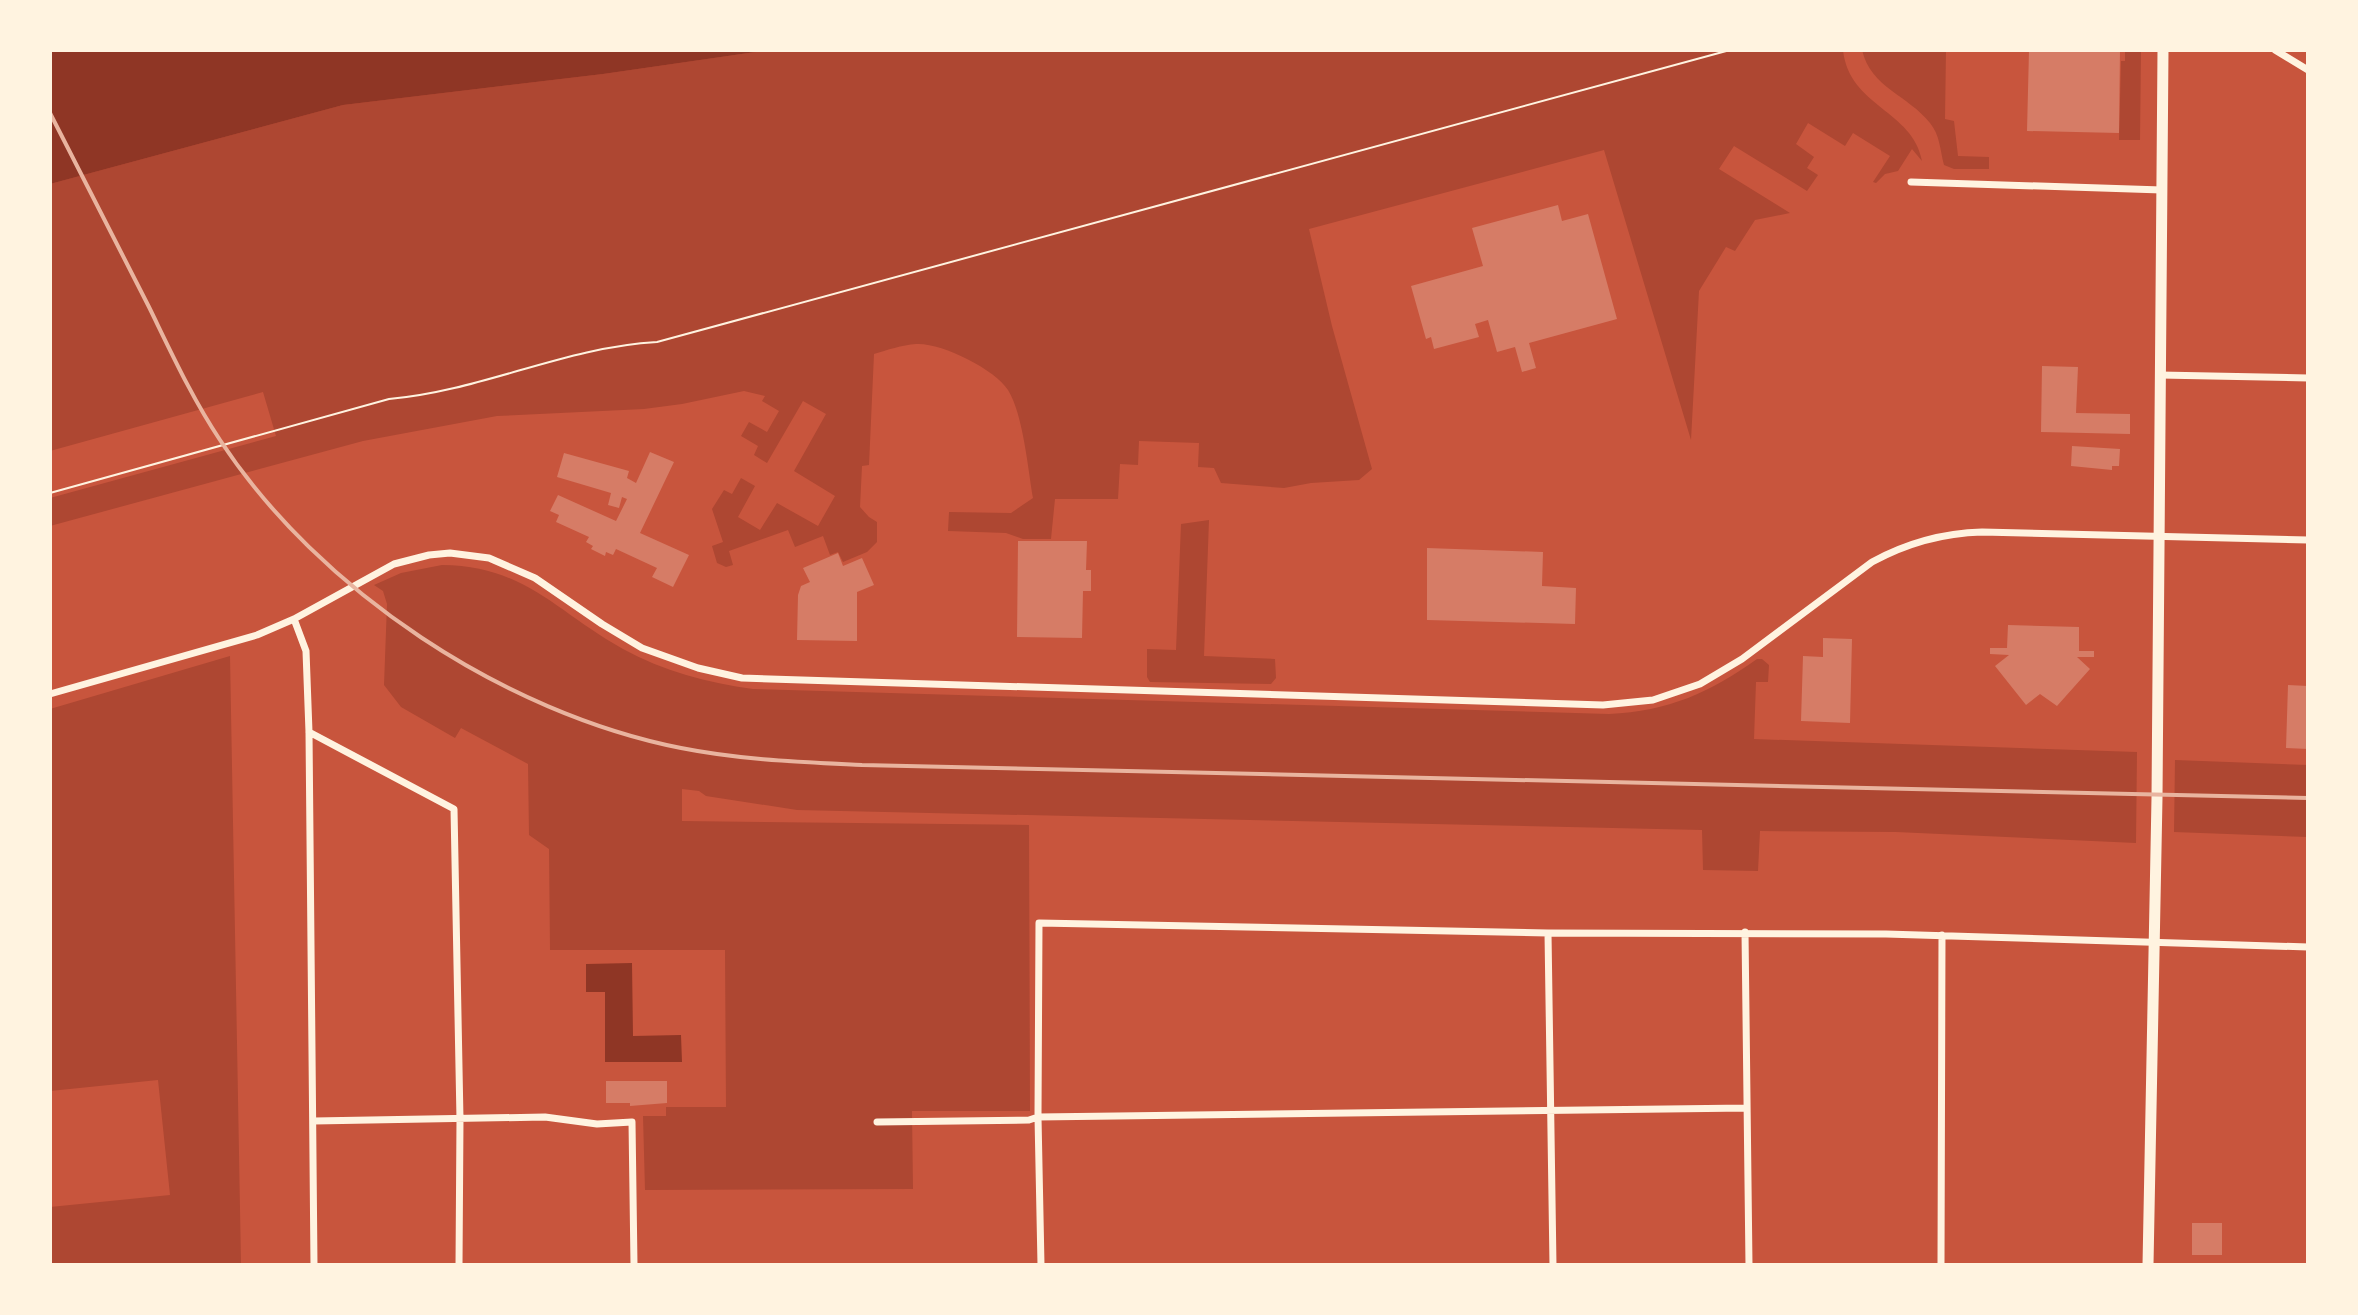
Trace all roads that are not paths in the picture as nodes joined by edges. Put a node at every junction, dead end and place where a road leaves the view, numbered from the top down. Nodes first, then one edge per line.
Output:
1 (2163, 50) edge
2 (2275, 50) edge
3 (2308, 70) edge
4 (1911, 182) dead end
5 (2162, 190) junction
6 (2160, 375) junction
7 (2308, 378) edge
8 (2157, 536) junction
9 (2308, 540) edge
10 (294, 619) junction
11 (50, 694) edge
12 (309, 732) junction
13 (1745, 932) junction
14 (1548, 933) junction
15 (1942, 935) junction
16 (2154, 942) junction
17 (2308, 947) edge
18 (1747, 1108) junction
19 (1550, 1109) junction
20 (1038, 1117) junction
21 (460, 1119) junction
22 (314, 1121) junction
23 (877, 1122) dead end
24 (314, 1265) edge
25 (459, 1265) edge
26 (634, 1265) edge
27 (1041, 1265) edge
28 (1553, 1265) edge
29 (1749, 1265) edge
30 (1941, 1265) edge
31 (2148, 1265) edge

1 - 5 main road
2 - 3 street
4 - 5 street
5 - 6 main road
6 - 7 street
6 - 8 main road
8 - 9 street
8 - 10 street
8 - 16 main road
10 - 11 street
10 - 12 street
12 - 21 street
12 - 22 street
13 - 14 street
13 - 15 street
13 - 18 street
14 - 19 street
14 - 20 street
15 - 16 street
15 - 30 street
16 - 17 street
16 - 31 main road
18 - 19 street
18 - 29 street
19 - 20 street
19 - 28 street
20 - 23 street
20 - 27 street
21 - 22 street
21 - 25 street
21 - 26 street
22 - 24 street

